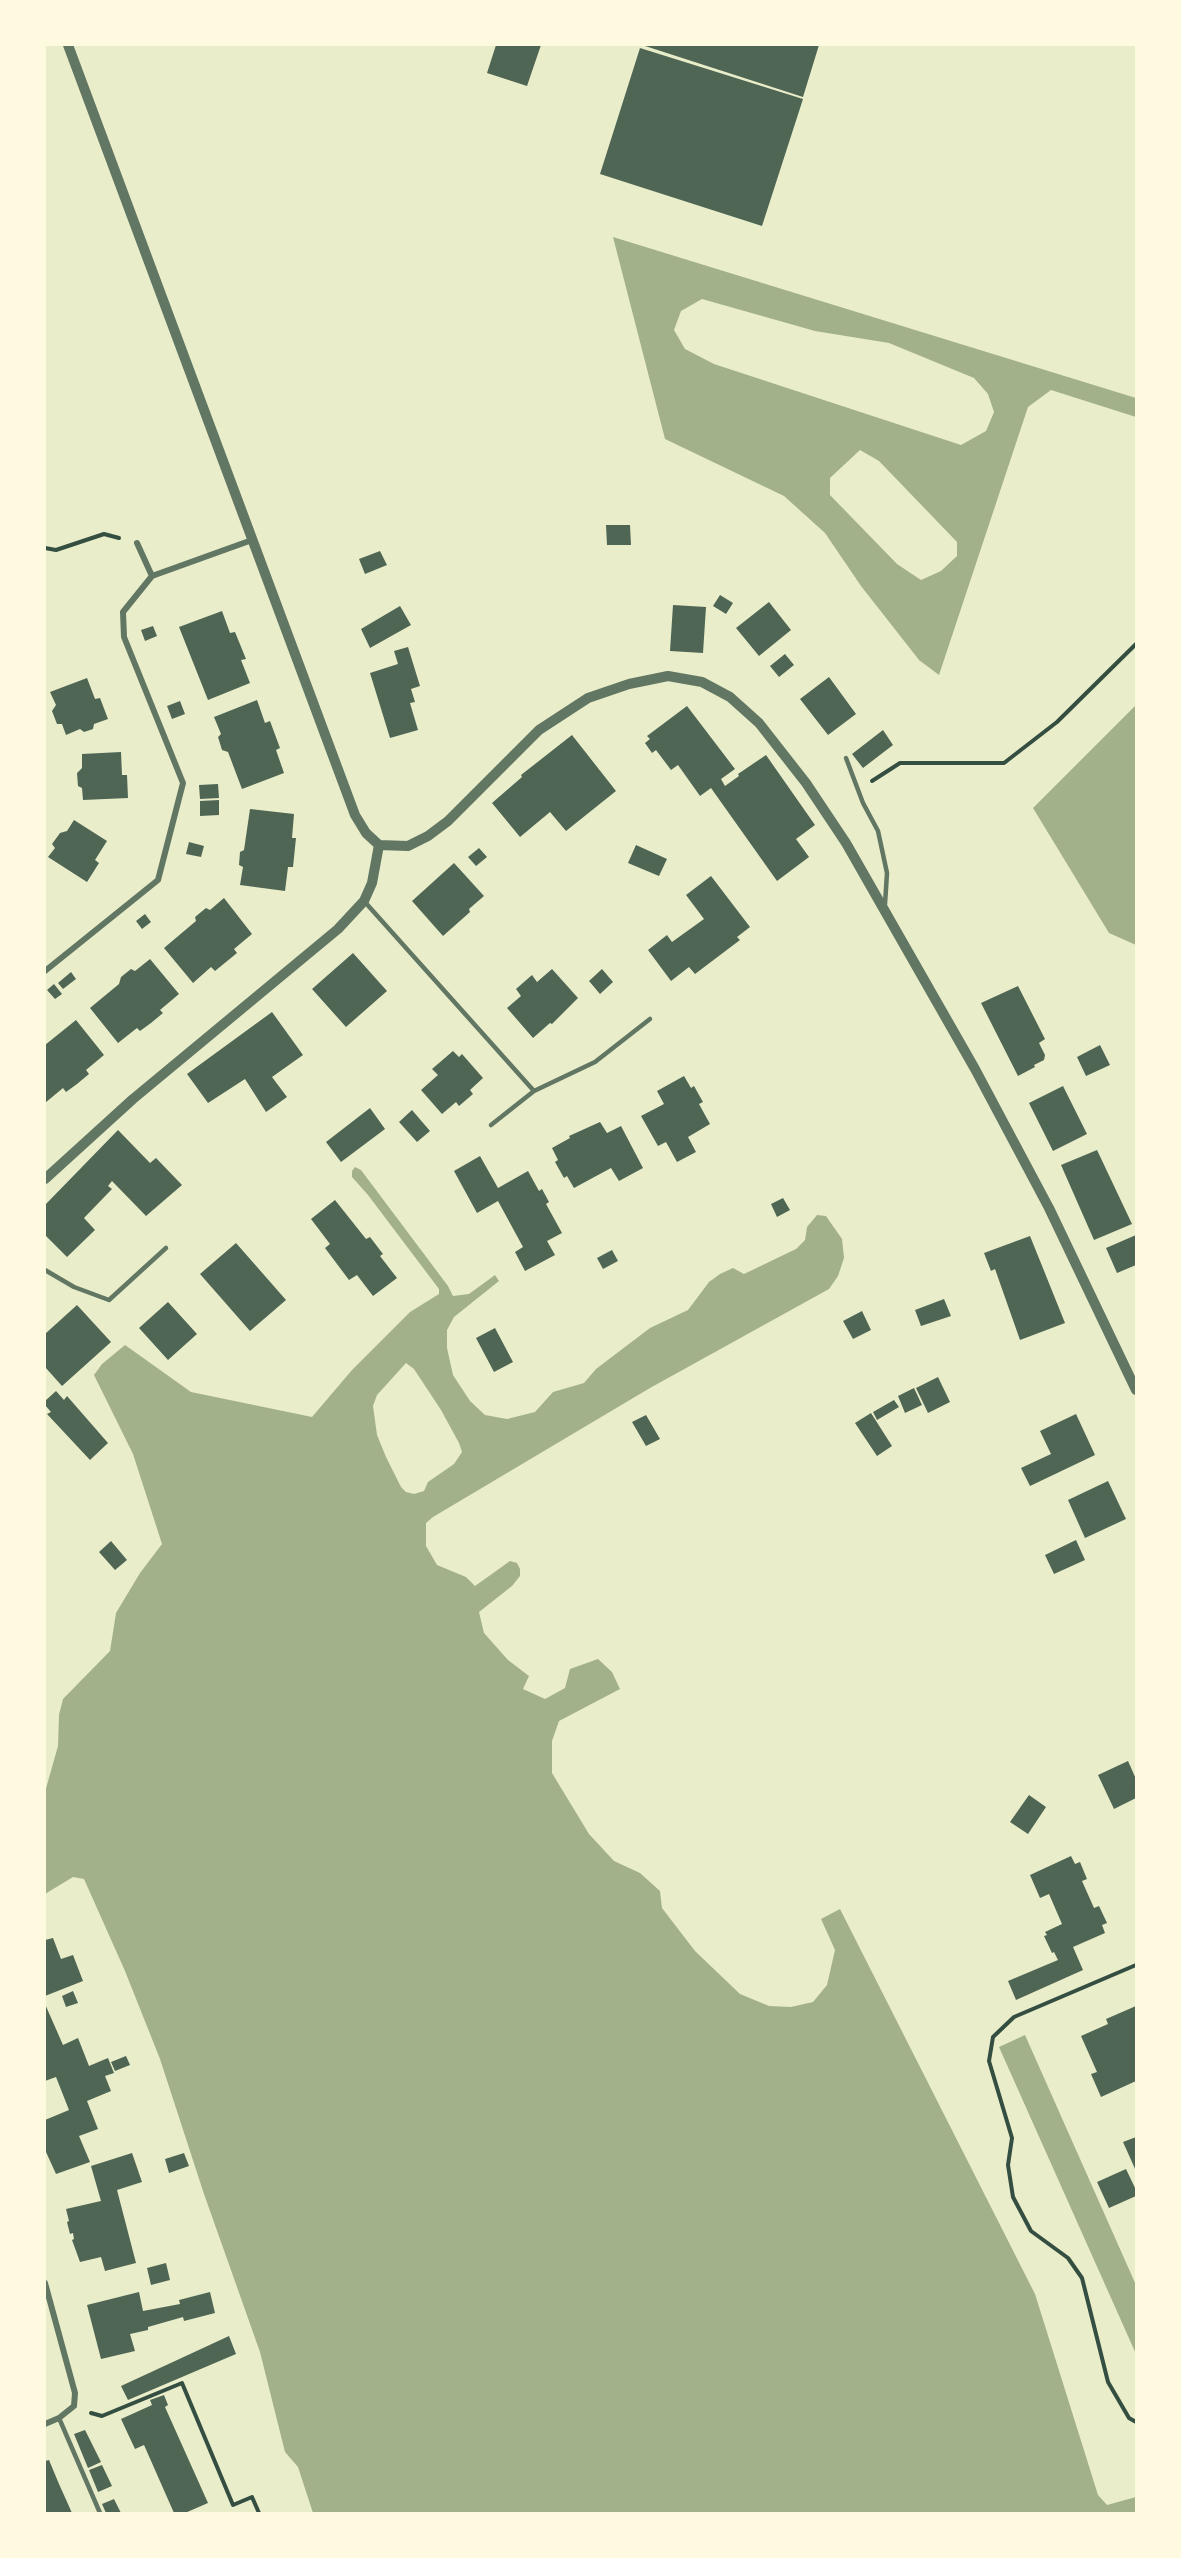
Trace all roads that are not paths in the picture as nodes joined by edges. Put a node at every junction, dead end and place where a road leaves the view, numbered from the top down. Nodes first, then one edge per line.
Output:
1 (68, 45) edge
2 (252, 540) junction
3 (137, 543) road end
4 (152, 576) junction
5 (846, 758) dead end
6 (379, 845) junction
7 (363, 901) junction
8 (885, 910) junction
9 (45, 971) edge
10 (650, 1019) dead end
11 (534, 1091) junction
12 (491, 1125) dead end
13 (45, 1179) edge
14 (166, 1248) dead end
15 (45, 1270) edge
16 (1136, 1390) edge
17 (45, 2283) edge
18 (59, 2418) junction
19 (45, 2424) edge
20 (100, 2513) edge

1 - 2 street
2 - 4 street
2 - 6 street
3 - 4 street
4 - 9 street
5 - 8 lane
6 - 7 street
6 - 8 street
7 - 11 lane
7 - 13 street
8 - 16 street
10 - 11 lane
11 - 12 lane
14 - 15 lane
17 - 18 street
18 - 19 street
18 - 20 lane

